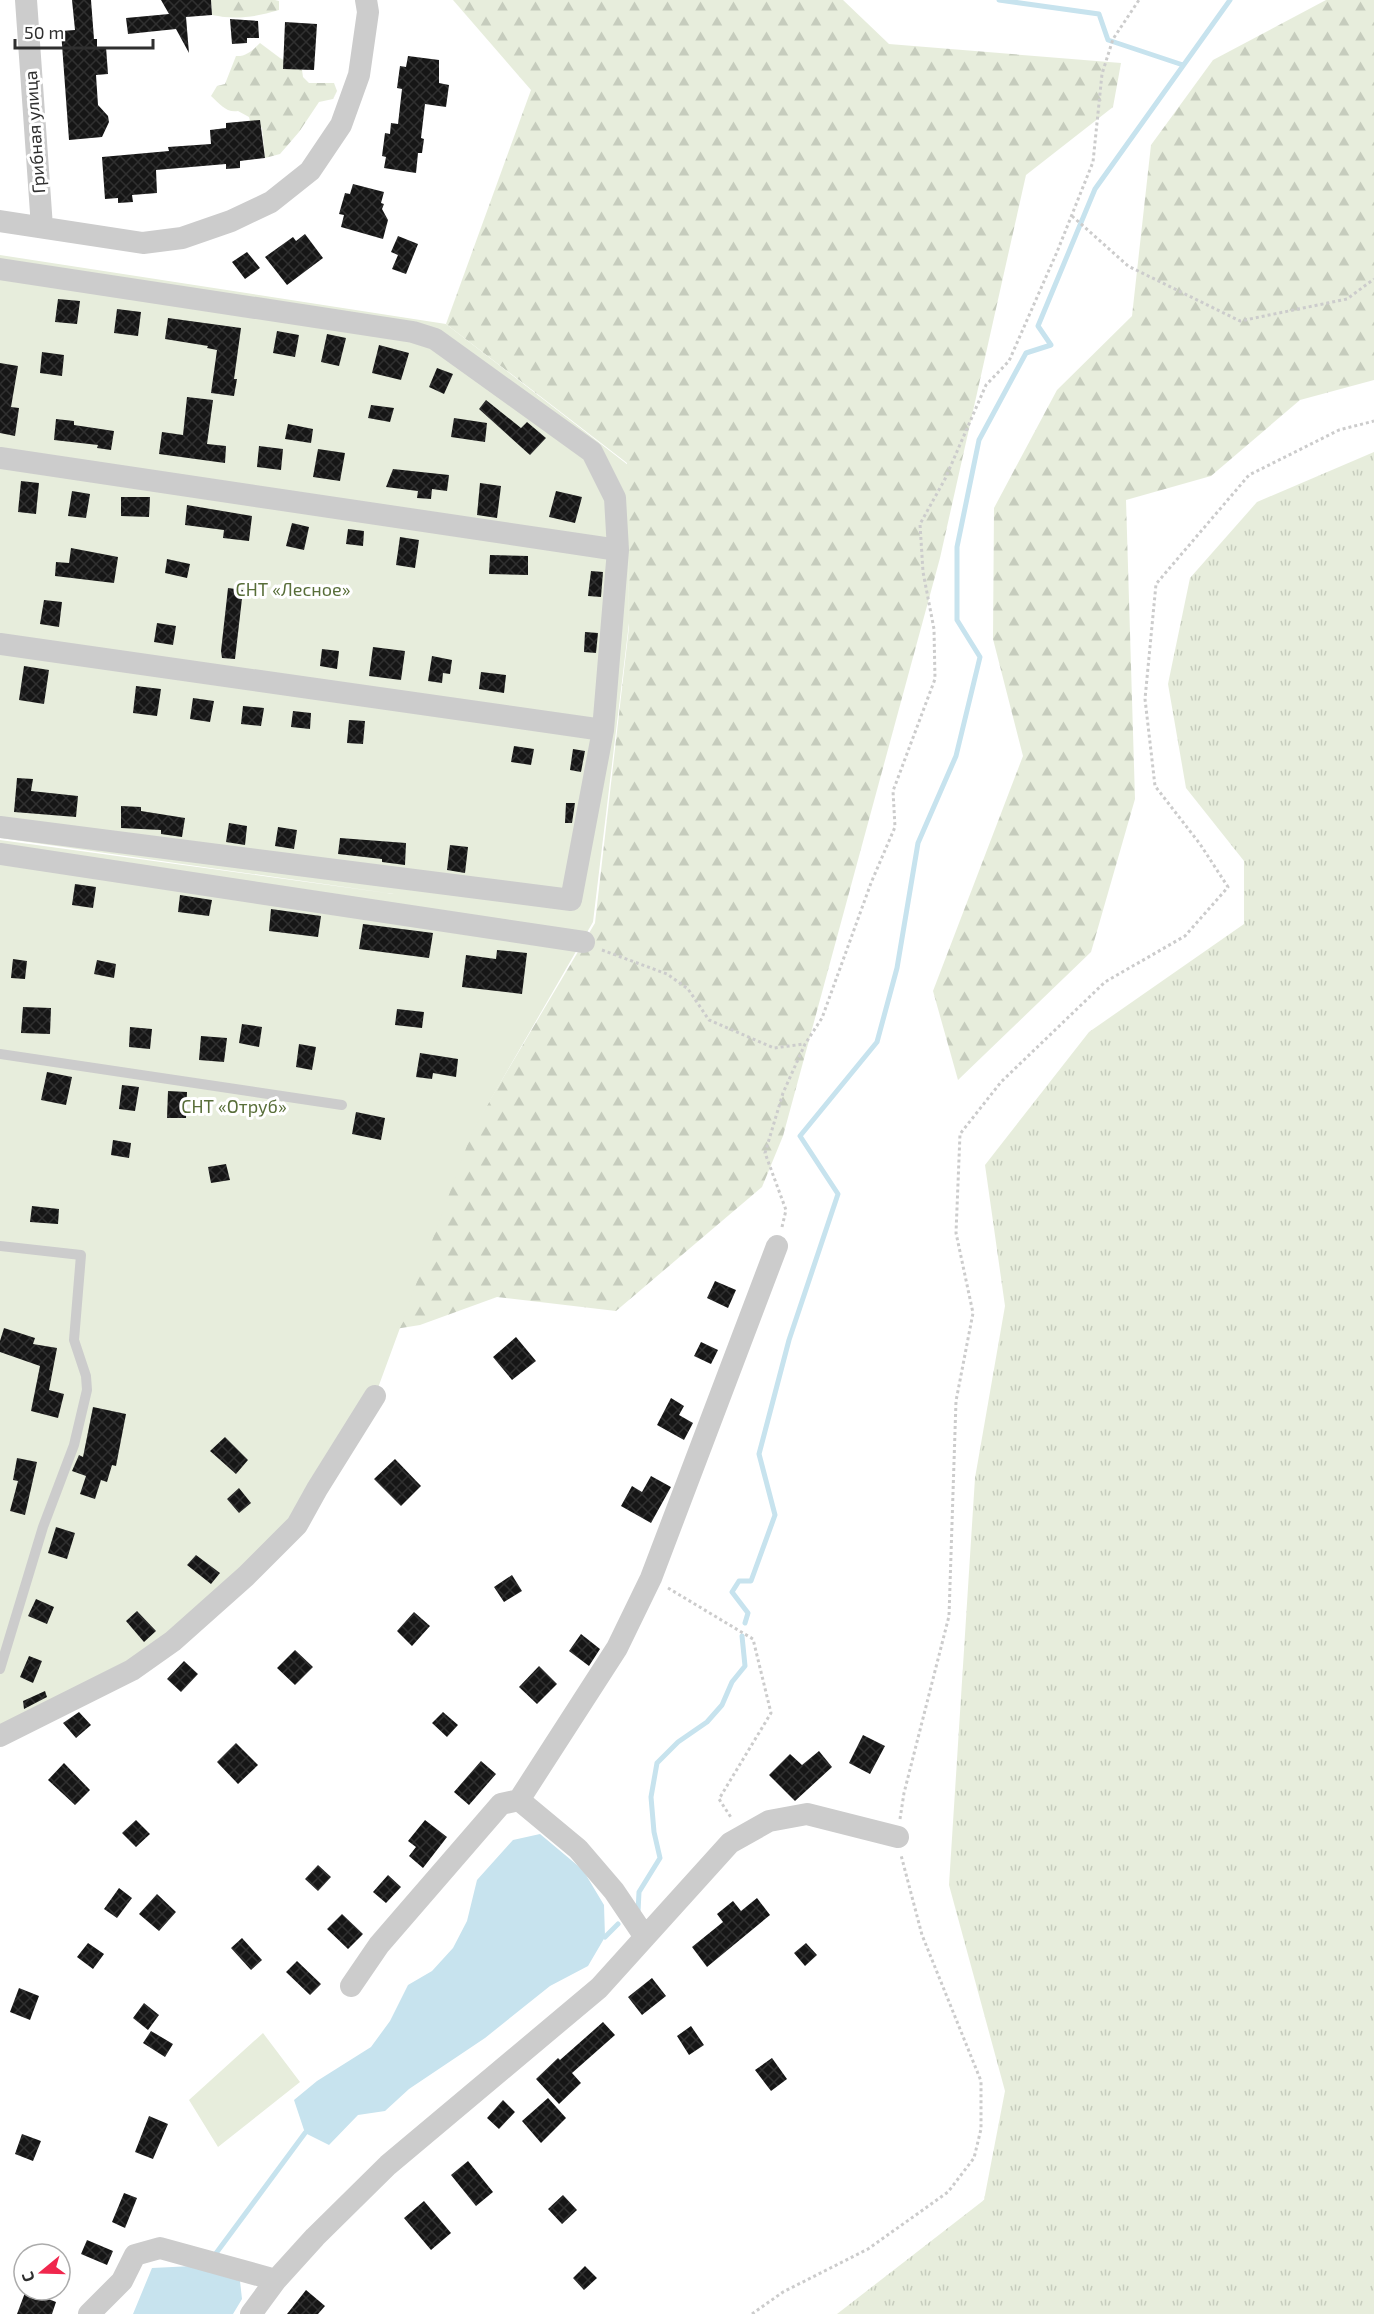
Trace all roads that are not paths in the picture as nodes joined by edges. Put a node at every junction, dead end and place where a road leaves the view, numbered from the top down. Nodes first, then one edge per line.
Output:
1 (26, 0) edge
2 (366, 0) edge
3 (0, 221) edge
4 (42, 228) junction
5 (0, 268) edge
6 (0, 458) edge
7 (618, 550) junction
8 (0, 644) edge
9 (603, 730) junction
10 (0, 827) edge
11 (0, 854) edge
12 (584, 942) road end
13 (0, 1053) edge
14 (342, 1105) dead end
15 (0, 1246) edge
16 (777, 1246) road end
17 (375, 1396) dead end
18 (0, 1670) edge
19 (0, 1736) edge
20 (519, 1800) junction
21 (898, 1837) road end
22 (645, 1937) junction
23 (351, 1986) dead end
24 (276, 2280) junction
25 (89, 2314) edge
26 (251, 2314) edge

1 - 4 street, Грибная улица
2 - 4 street
3 - 4 street
5 - 7 street
6 - 7 street
7 - 9 street
8 - 9 street
9 - 10 street
11 - 12 street
13 - 14 lane
15 - 18 lane
16 - 20 street
17 - 19 street
20 - 22 street
20 - 23 street
21 - 22 street
22 - 24 street
24 - 25 street
24 - 26 street

